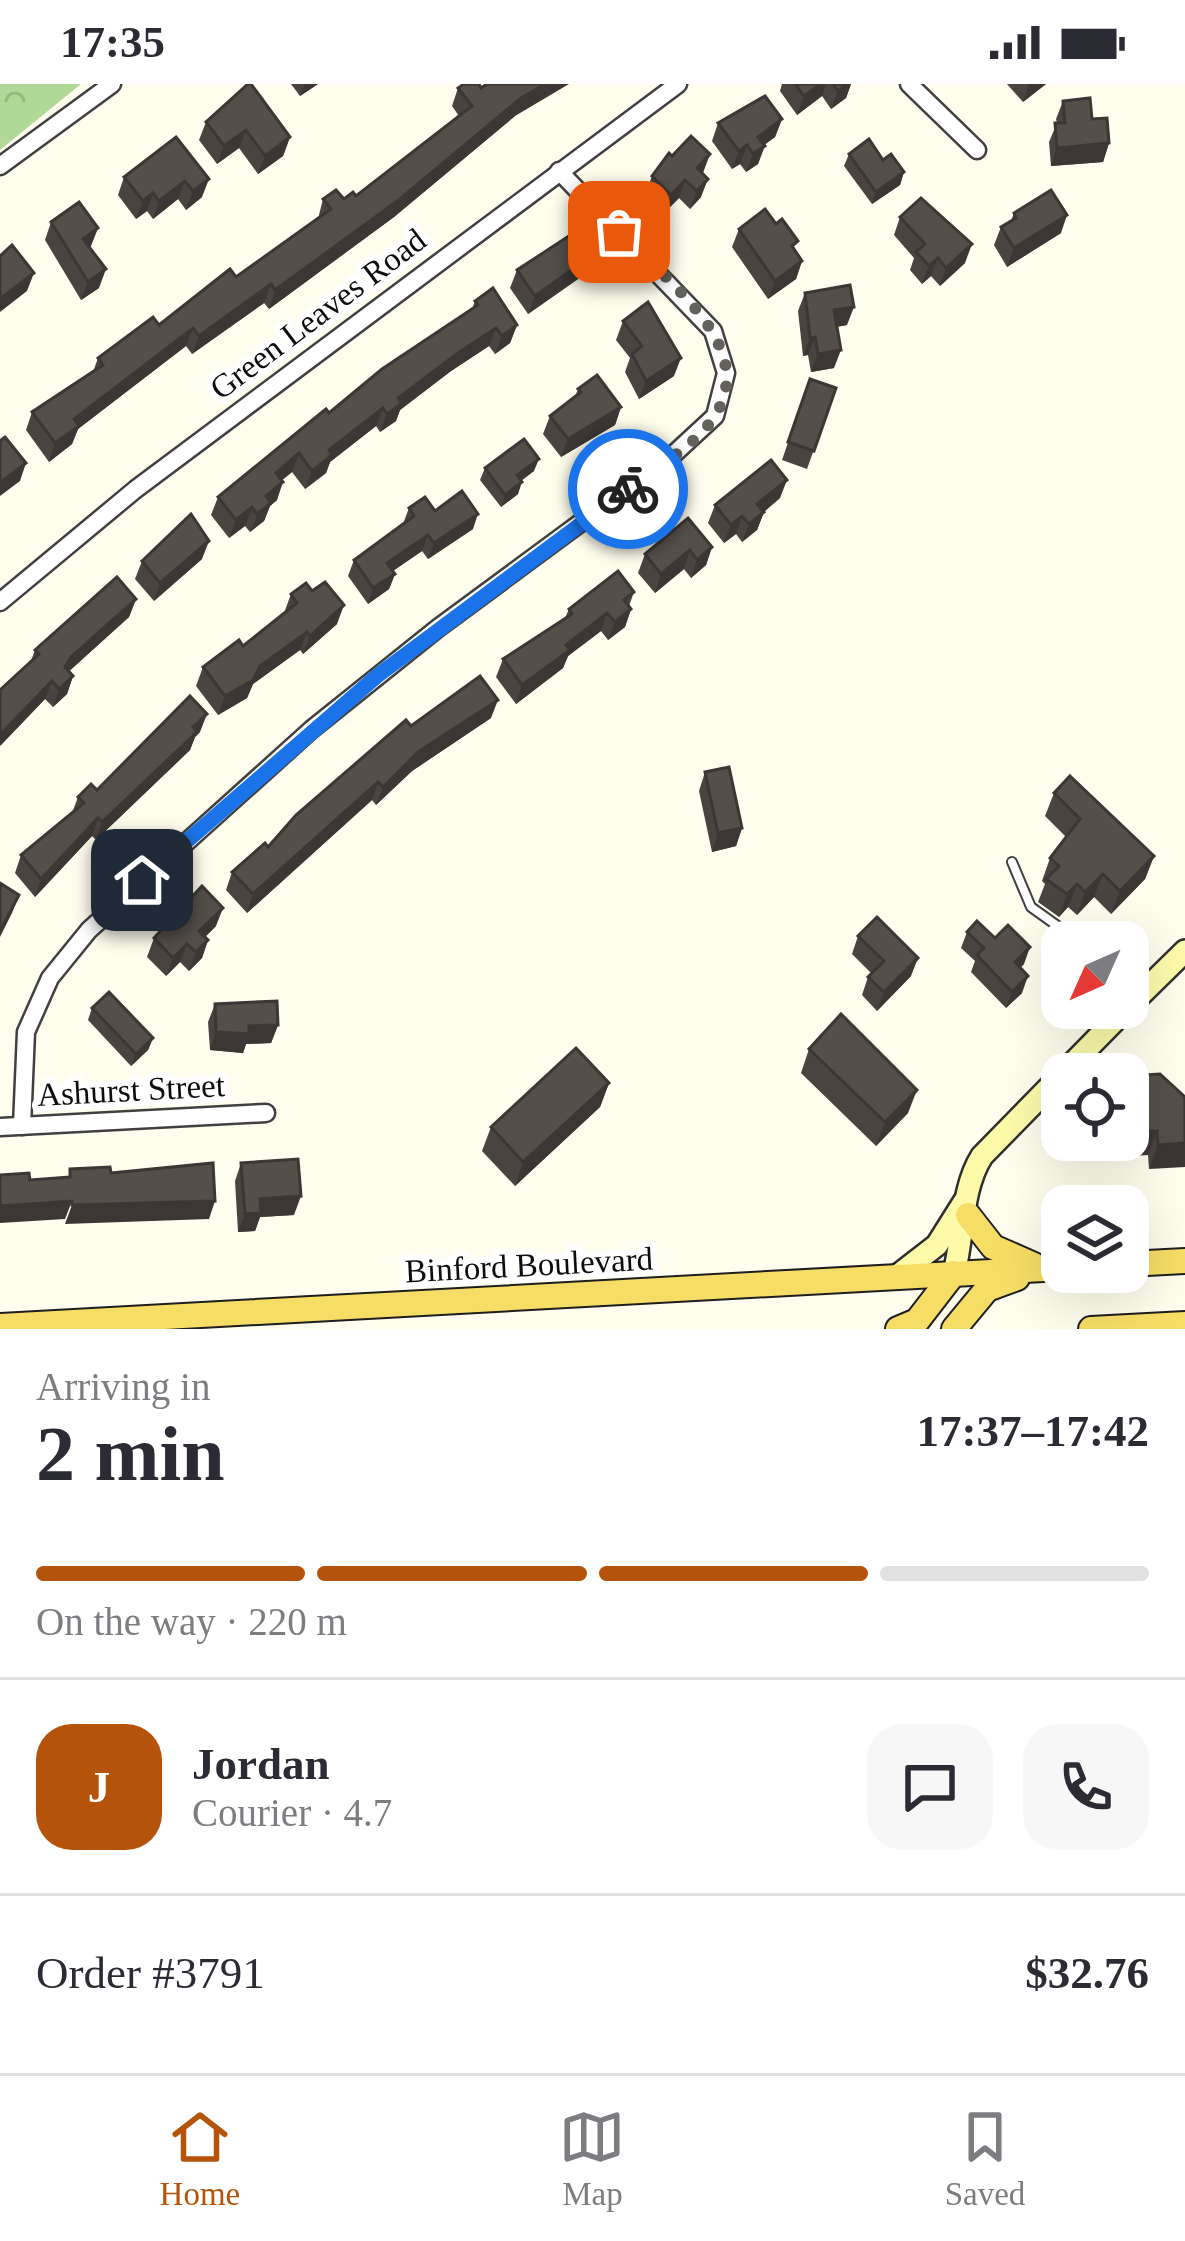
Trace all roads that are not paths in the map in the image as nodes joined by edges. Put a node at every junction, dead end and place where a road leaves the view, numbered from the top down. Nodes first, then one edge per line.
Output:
1 (112, 84) edge
2 (678, 84) edge
3 (909, 84) edge
4 (977, 150) dead end
5 (0, 166) edge
6 (559, 171) junction
7 (0, 602) edge
8 (1012, 862) dead end
9 (1051, 921) edge
10 (1185, 951) edge
11 (1149, 983) edge
12 (1102, 1029) edge
13 (266, 1113) dead end
14 (22, 1126) junction
15 (0, 1127) edge
16 (966, 1208) junction
17 (1185, 1261) edge
18 (1149, 1263) edge
19 (1041, 1264) edge
20 (1041, 1269) edge
21 (1041, 1272) edge
22 (954, 1273) junction
23 (897, 1276) junction
24 (1185, 1324) edge
25 (0, 1326) edge
26 (898, 1329) edge
27 (954, 1329) edge
28 (1091, 1329) edge

1 - 5 street
2 - 6 street, Green Leaves Road
3 - 4 street
6 - 7 street, Green Leaves Road
6 - 14 street
8 - 9 lane
10 - 11 street
12 - 16 street
13 - 14 street, Ashurst Street
14 - 15 street, Ashurst Street
16 - 19 main road
16 - 22 street
16 - 23 street
17 - 18 main road
20 - 22 main road, Binford Boulevard
21 - 27 main road
22 - 23 main road, Binford Boulevard
22 - 26 main road
23 - 25 main road, Binford Boulevard
24 - 28 main road

